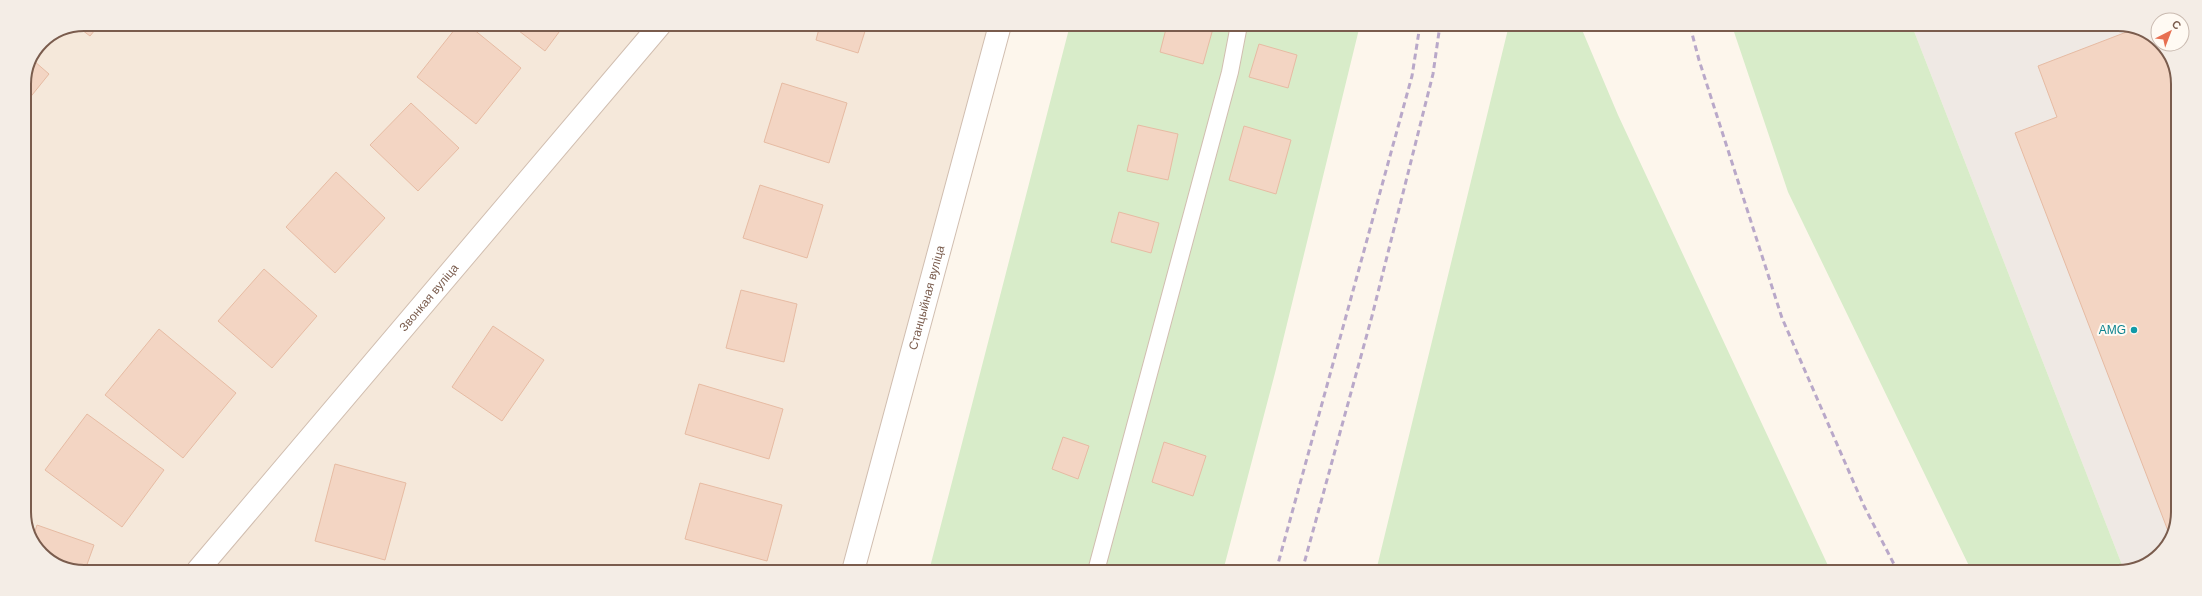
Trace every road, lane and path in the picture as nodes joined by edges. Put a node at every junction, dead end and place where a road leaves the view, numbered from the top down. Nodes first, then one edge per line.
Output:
1 (655, 31) edge
2 (998, 31) edge
3 (1238, 31) edge
4 (202, 565) edge
5 (855, 565) edge
6 (1098, 565) edge

1 - 4 street, Звонкая вуліца
2 - 5 street, Станцыйная вуліца
3 - 6 lane

